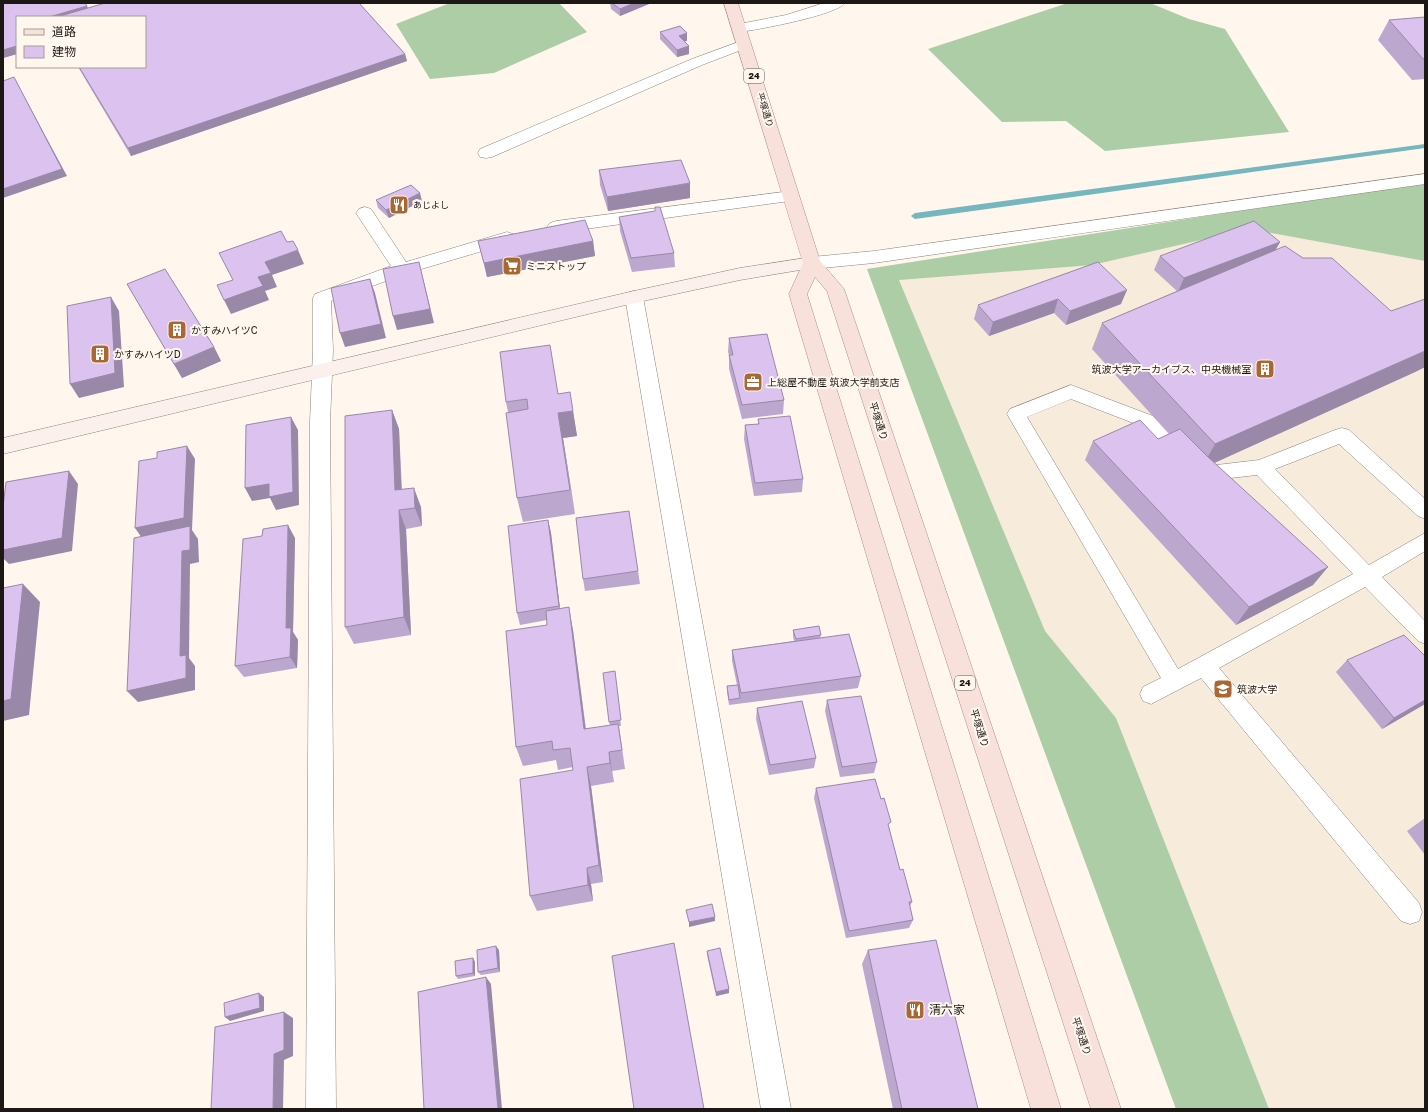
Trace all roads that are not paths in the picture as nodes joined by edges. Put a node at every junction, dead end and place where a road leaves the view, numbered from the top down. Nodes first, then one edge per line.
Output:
1 (731, 3) edge
2 (838, 3) edge
3 (739, 28) junction
4 (744, 44) junction
5 (486, 153) dead end
6 (1425, 179) edge
7 (791, 196) junction
8 (365, 213) dead end
9 (543, 230) edge
10 (520, 235) edge
11 (812, 263) junction
12 (402, 269) junction
13 (634, 297) junction
14 (321, 371) junction
15 (3, 446) edge
16 (1261, 467) junction
17 (1425, 511) edge
18 (1425, 541) edge
19 (1367, 576) junction
20 (1425, 635) edge
21 (1204, 666) junction
22 (1174, 682) junction
23 (1151, 694) dead end
24 (1410, 912) dead end
25 (321, 1109) edge
26 (776, 1109) edge
27 (1046, 1109) edge
28 (1106, 1109) edge

1 - 3 main road, 平塚通り / 24
2 - 3 street
3 - 4 main road, 平塚通り / 24
4 - 5 street
4 - 7 main road, 平塚通り / 24
6 - 11 street
7 - 9 street
7 - 11 main road, 平塚通り / 24
8 - 12 street
10 - 12 street
11 - 13 street
11 - 27 main road
11 - 28 main road, 平塚通り / 24
12 - 14 street
13 - 14 street
13 - 26 street
14 - 15 street
14 - 25 street
16 - 17 lane
16 - 19 lane
16 - 22 lane
18 - 19 lane
19 - 20 lane
19 - 21 lane
21 - 22 lane
21 - 24 lane
22 - 23 lane

